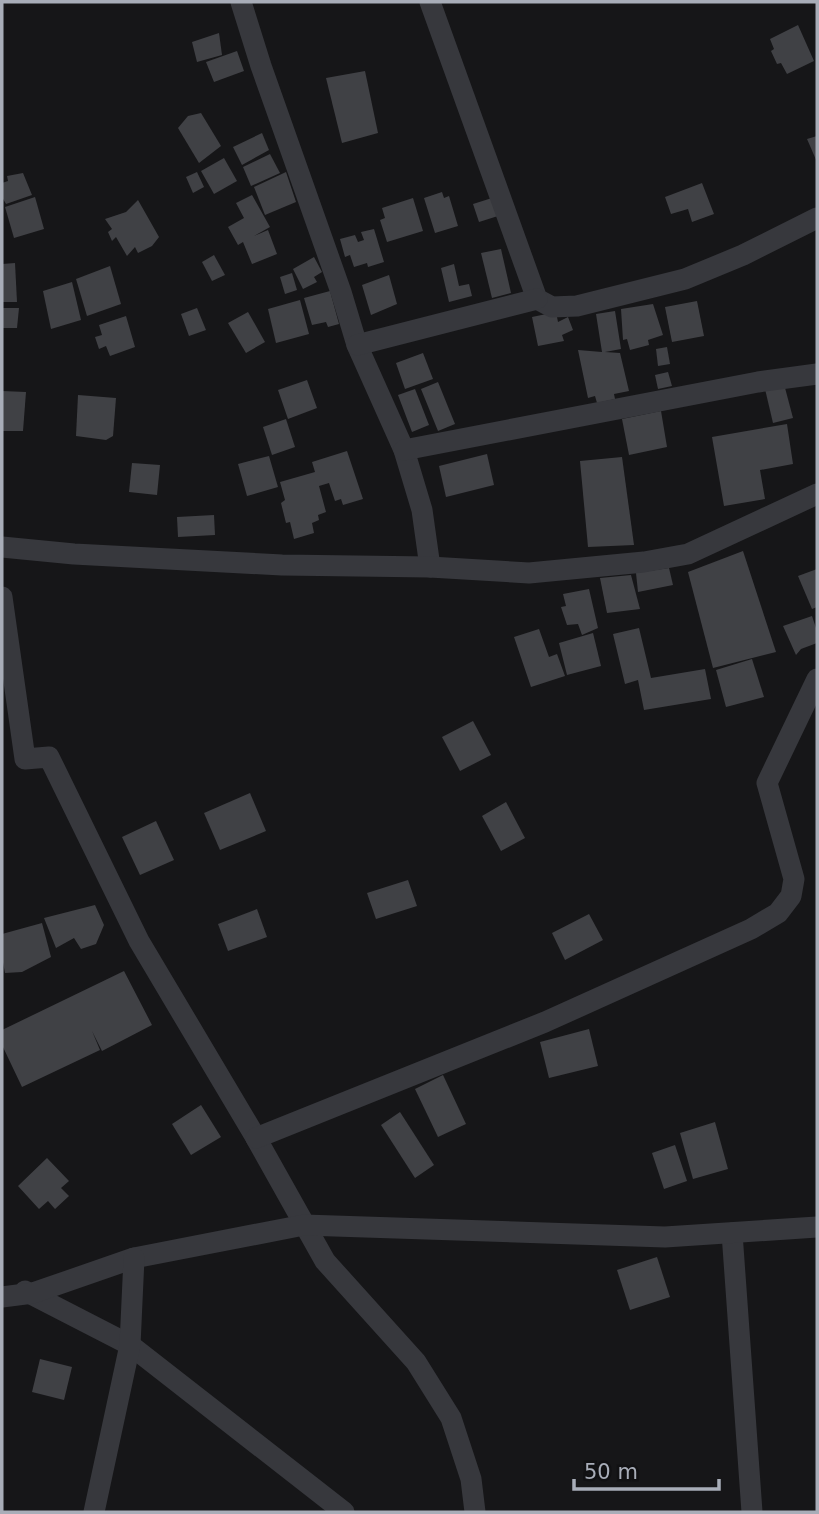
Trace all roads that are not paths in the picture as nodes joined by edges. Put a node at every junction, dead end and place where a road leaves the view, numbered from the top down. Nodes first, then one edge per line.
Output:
1 (241, 2) edge
2 (430, 2) edge
3 (817, 218) edge
4 (537, 299) junction
5 (357, 345) junction
6 (817, 374) edge
7 (404, 450) junction
8 (817, 494) edge
9 (2, 547) edge
10 (430, 567) junction
11 (2, 597) edge
12 (817, 679) edge
13 (256, 1138) junction
14 (304, 1225) junction
15 (817, 1227) edge
16 (732, 1233) junction
17 (134, 1258) junction
18 (2, 1284) edge
19 (33, 1293) junction
20 (2, 1297) edge
21 (130, 1345) junction
22 (94, 1512) edge
23 (344, 1512) edge
24 (474, 1512) edge
25 (752, 1512) edge

1 - 5 street
2 - 4 street
3 - 4 street
4 - 5 street
5 - 7 street
6 - 7 street
7 - 10 street
8 - 10 street
9 - 10 street
11 - 13 street
12 - 13 street
13 - 14 street
14 - 16 street
14 - 17 street
14 - 24 street
15 - 16 street
16 - 25 street
17 - 19 street
17 - 21 street
18 - 19 street
19 - 20 street
19 - 21 street
21 - 22 street
21 - 23 street

